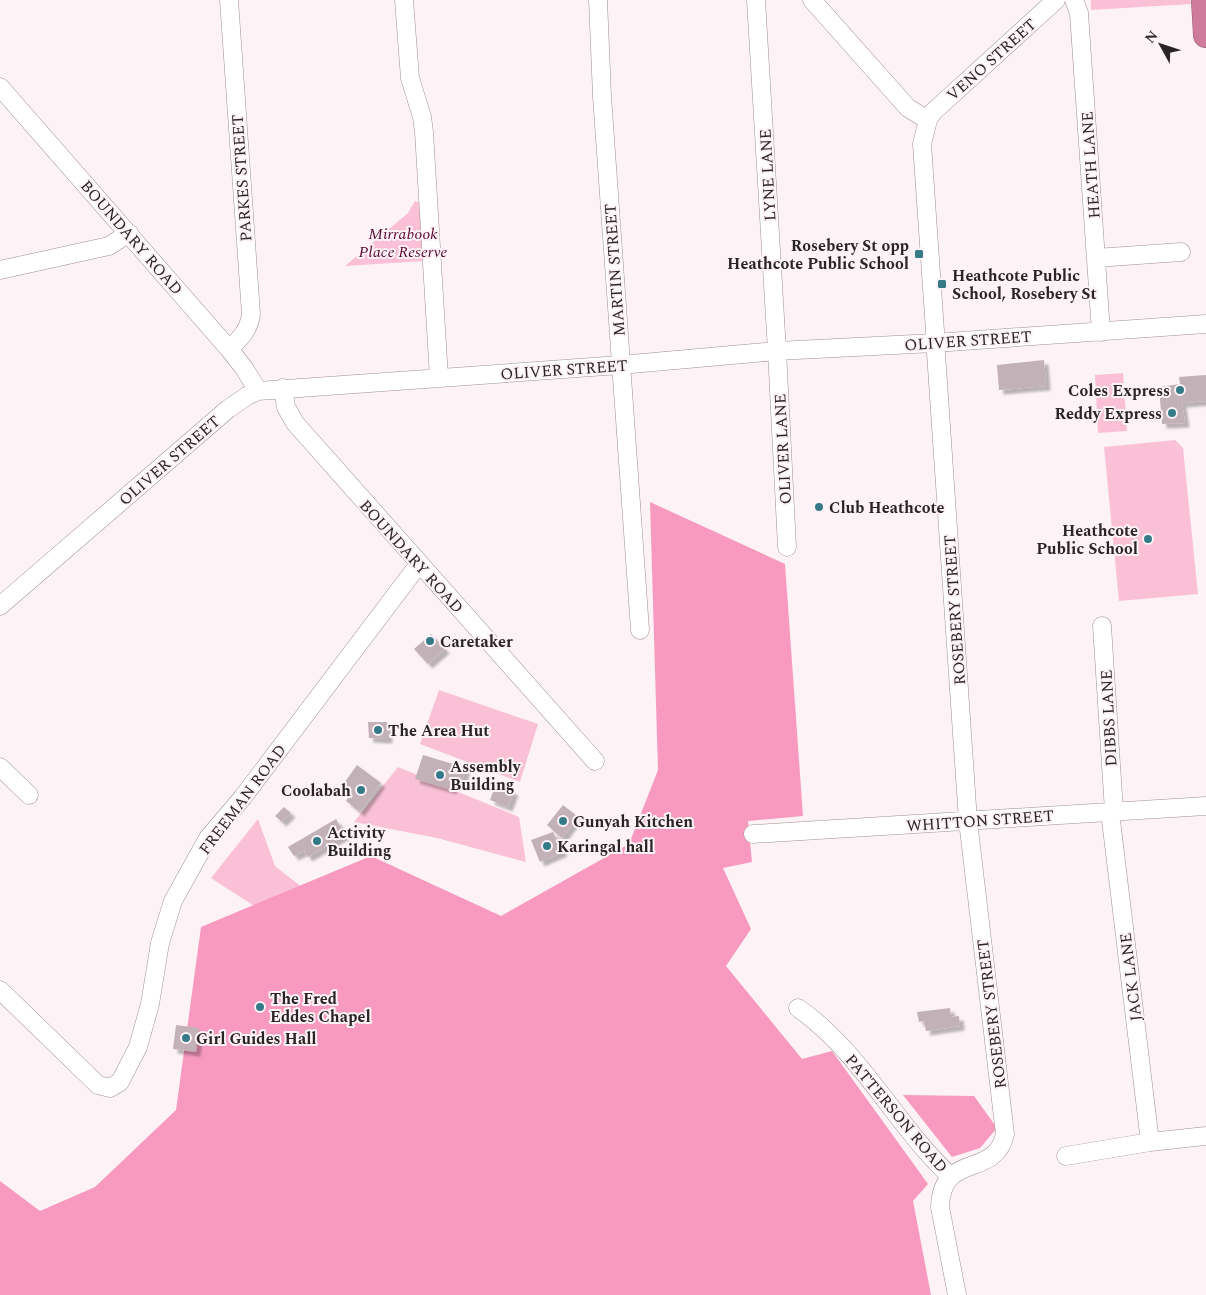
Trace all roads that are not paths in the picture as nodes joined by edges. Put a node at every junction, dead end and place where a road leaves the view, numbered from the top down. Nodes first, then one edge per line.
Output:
1 (229, 0) edge
2 (404, 0) edge
3 (598, 0) edge
4 (756, 0) edge
5 (812, 0) edge
6 (1056, 0) edge
7 (1074, 0) edge
8 (1204, 0) edge
9 (1206, 35) edge
10 (0, 87) edge
11 (928, 120) junction
12 (129, 233) junction
13 (1181, 252) dead end
14 (1096, 258) junction
15 (0, 270) edge
16 (1206, 324) edge
17 (1101, 332) junction
18 (934, 343) junction
19 (229, 349) junction
20 (777, 351) junction
21 (620, 365) junction
22 (439, 378) junction
23 (283, 388) junction
24 (258, 391) junction
25 (787, 547) dead end
26 (419, 564) junction
27 (0, 606) edge
28 (1102, 626) dead end
29 (640, 630) dead end
30 (590, 763) dead end
31 (0, 767) edge
32 (29, 795) dead end
33 (1206, 806) edge
34 (1112, 811) junction
35 (968, 821) junction
36 (753, 834) dead end
37 (0, 990) edge
38 (798, 1008) dead end
39 (1206, 1136) edge
40 (1150, 1142) junction
41 (1066, 1156) dead end
42 (950, 1176) junction
43 (956, 1295) edge

1 - 19 street, PARKES STREET
2 - 22 street
3 - 21 street, MARTIN STREET
4 - 20 street, LYNE LANE
5 - 11 street
6 - 11 street, VENO STREET
7 - 14 street, HEATH LANE
8 - 9 highway
10 - 12 street, BOUNDARY ROAD
11 - 18 street, ROSEBERY STREET
12 - 15 street
12 - 19 street, BOUNDARY ROAD
13 - 14 street
14 - 17 street, HEATH LANE
16 - 17 street, OLIVER STREET
17 - 18 street, OLIVER STREET
18 - 20 street, OLIVER STREET
18 - 35 street, ROSEBERY STREET
19 - 24 street, BOUNDARY ROAD
20 - 21 street, OLIVER STREET
20 - 25 street, OLIVER LANE
21 - 22 street, OLIVER STREET
21 - 29 street, MARTIN STREET
22 - 23 street, OLIVER STREET
23 - 24 street, OLIVER STREET
23 - 26 street, BOUNDARY ROAD
24 - 27 street, OLIVER STREET
26 - 30 street, BOUNDARY ROAD
26 - 37 street, FREEMAN ROAD
28 - 34 street, DIBBS LANE
31 - 32 street
33 - 34 street, WHITTON STREET
34 - 35 street, WHITTON STREET
34 - 40 street, JACK LANE
35 - 36 street, WHITTON STREET
35 - 42 street, ROSEBERY STREET
38 - 42 street, PATTERSON ROAD
39 - 40 street
40 - 41 street
42 - 43 street, PATTERSON ROAD

